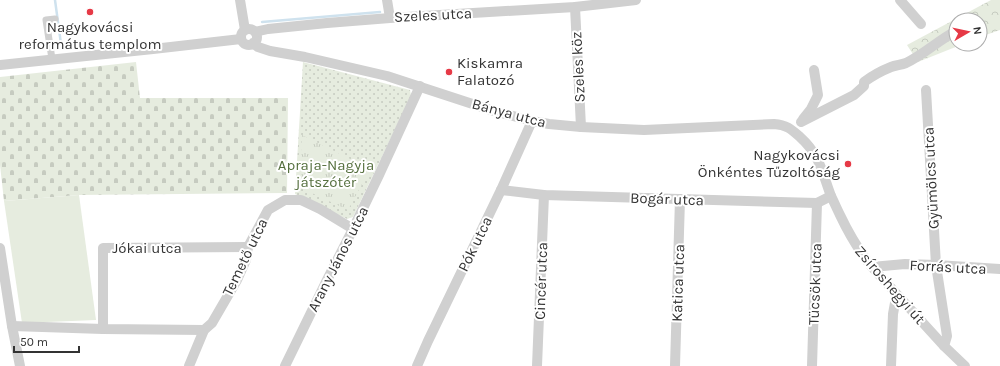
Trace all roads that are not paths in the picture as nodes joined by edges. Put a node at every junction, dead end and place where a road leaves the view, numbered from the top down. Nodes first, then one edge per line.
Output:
1 (240, 0) edge
2 (387, 0) edge
3 (636, 0) edge
4 (900, 0) edge
5 (523, 5) edge
6 (575, 7) junction
7 (390, 18) junction
8 (55, 19) dead end
9 (921, 24) dead end
10 (247, 33) junction
11 (948, 35) edge
12 (52, 59) junction
13 (0, 65) edge
14 (814, 70) dead end
15 (420, 86) junction
16 (926, 90) dead end
17 (532, 121) junction
18 (800, 122) junction
19 (774, 124) joint
20 (581, 127) junction
21 (788, 127) junction
22 (501, 190) junction
23 (544, 195) junction
24 (831, 196) junction
25 (680, 199) junction
26 (817, 203) junction
27 (353, 228) junction
28 (248, 247) junction
29 (0, 248) edge
30 (936, 265) junction
31 (872, 267) junction
32 (1000, 269) edge
33 (900, 298) junction
34 (12, 326) junction
35 (103, 329) junction
36 (204, 330) junction
37 (944, 346) junction
38 (20, 366) edge
39 (189, 366) edge
40 (285, 366) edge
41 (418, 366) edge
42 (537, 366) edge
43 (675, 366) edge
44 (812, 366) edge
45 (891, 366) edge
46 (965, 366) edge

1 - 10 street
2 - 7 street
3 - 6 street, Szeles utca
4 - 9 street
5 - 6 street, Szeles utca
5 - 7 street, Szeles utca
6 - 20 street, Szeles köz
7 - 10 street, Szeles utca
8 - 12 street
10 - 12 street
10 - 15 street, Bánya utca
11 - 18 street
12 - 13 street
14 - 18 street
15 - 17 street, Bánya utca
15 - 27 street, Arany János utca
16 - 30 street, Gyümölcs utca
17 - 20 street, Bánya utca
17 - 22 street, Pók utca
18 - 21 street
19 - 20 street, Bánya utca
19 - 21 street, Zsíroshegyi út
21 - 24 street, Zsíroshegyi út
22 - 23 street, Bogár utca
22 - 41 street, Pók utca
23 - 25 street, Bogár utca
23 - 42 street, Cincér utca
24 - 26 street, Bogár utca
24 - 31 street, Zsíroshegyi út
25 - 26 street, Bogár utca
25 - 43 street, Katica utca
26 - 44 street, Tücsök utca
27 - 28 street, Temető utca
27 - 40 street, Arany János utca
28 - 35 street, Jókai utca
28 - 36 street, Temető utca
29 - 34 street
30 - 31 street, Forrás utca
30 - 32 street, Forrás utca
30 - 37 street, Gyümölcs utca
31 - 33 street, Zsíroshegyi út
33 - 37 street, Zsíroshegyi út
33 - 45 street
34 - 35 street
34 - 38 street
35 - 36 street
36 - 39 street, Temető utca
37 - 46 street, Zsíroshegyi út

